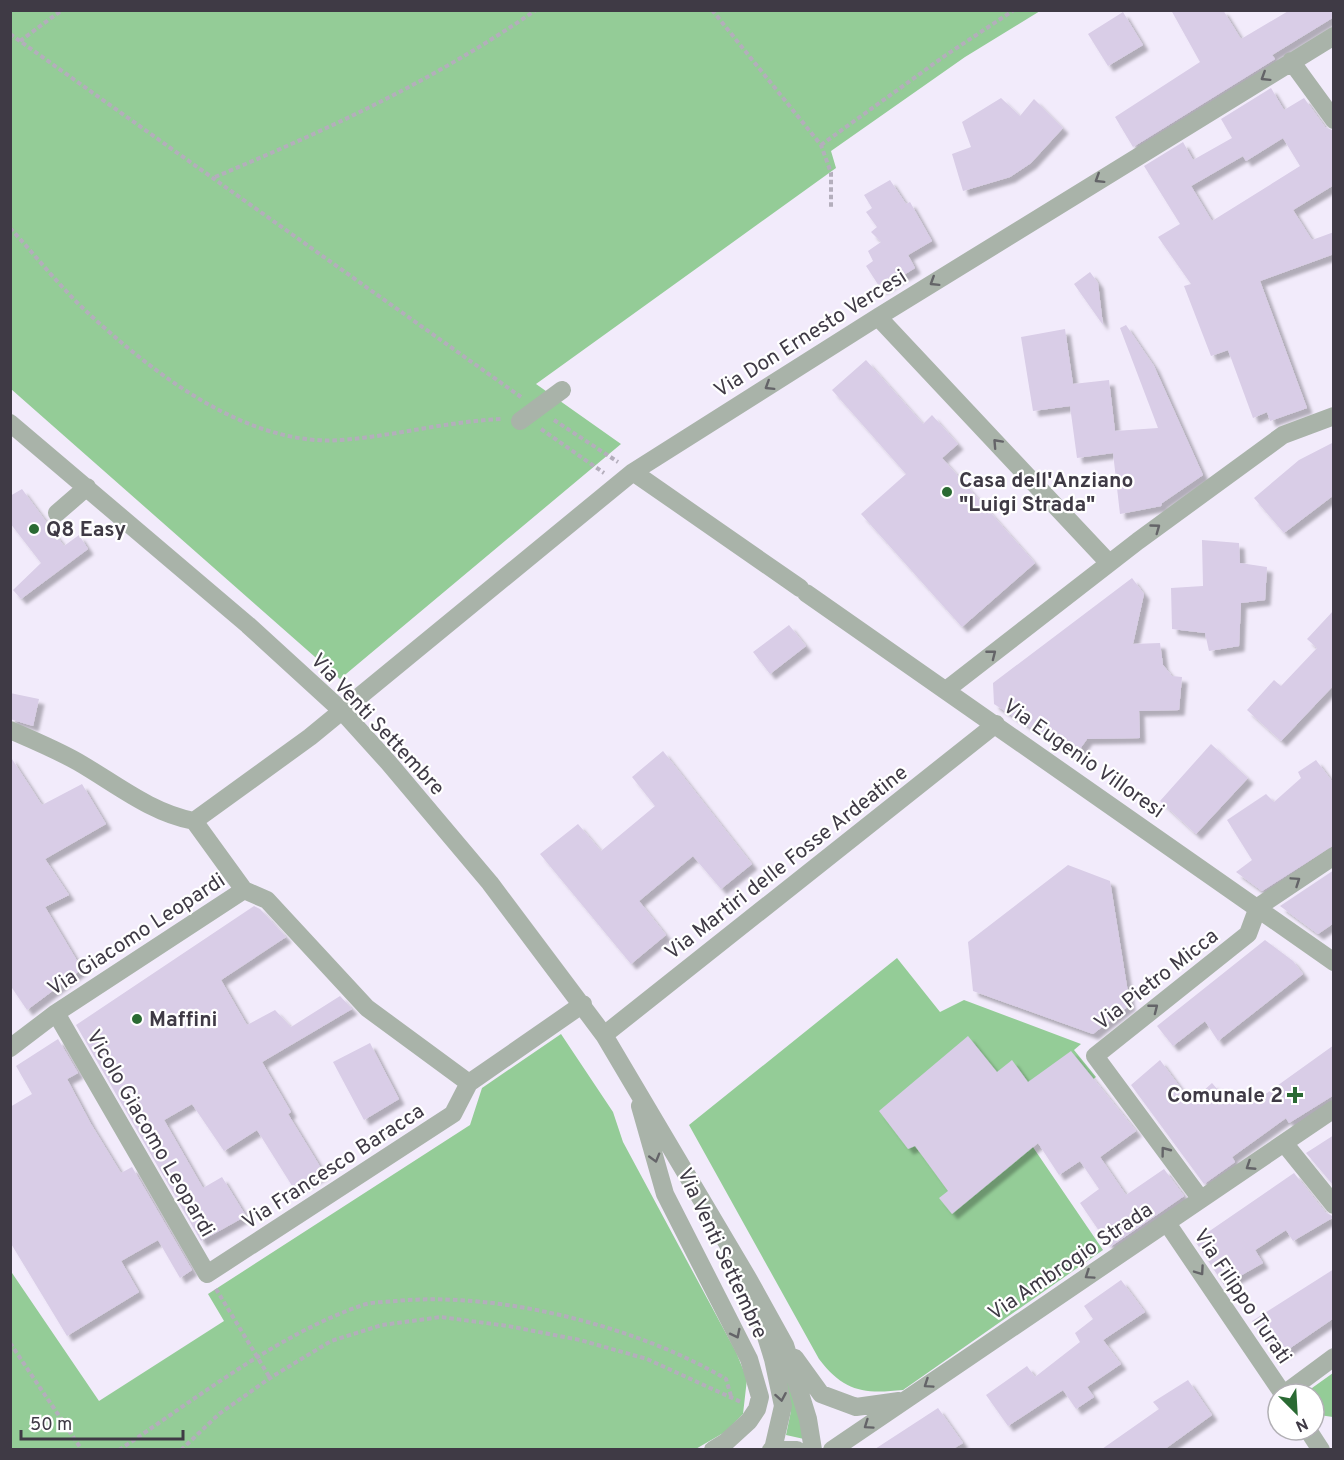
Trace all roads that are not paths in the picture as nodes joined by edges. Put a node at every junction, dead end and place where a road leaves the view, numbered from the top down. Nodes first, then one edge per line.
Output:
1 (1334, 36) edge
2 (1291, 61) junction
3 (1334, 120) edge
4 (878, 316) junction
5 (562, 390) dead end
6 (1334, 417) edge
7 (520, 421) road end
8 (10, 423) edge
9 (633, 472) junction
10 (87, 487) junction
11 (57, 513) dead end
12 (1109, 563) junction
13 (946, 690) junction
14 (341, 710) junction
15 (996, 724) junction
16 (10, 730) edge
17 (194, 821) junction
18 (1334, 856) edge
19 (244, 890) junction
20 (1258, 907) junction
21 (1331, 958) edge
22 (583, 1004) junction
23 (56, 1013) junction
24 (604, 1035) junction
25 (10, 1048) edge
26 (633, 1081) junction
27 (469, 1083) junction
28 (1334, 1109) edge
29 (1284, 1143) junction
30 (1200, 1198) junction
31 (1334, 1205) edge
32 (1167, 1223) junction
33 (207, 1274) joint
34 (749, 1280) junction
35 (786, 1345) junction
36 (1334, 1357) edge
37 (1275, 1382) edge
38 (1300, 1382) edge
39 (904, 1400) junction
40 (712, 1449) edge
41 (772, 1449) edge
42 (797, 1449) edge
43 (813, 1449) edge
44 (832, 1449) edge

1 - 2 street, Via Don Ernesto Vercesi
2 - 3 street
2 -> 4 street, Via Don Ernesto Vercesi
4 -> 9 street, Via Don Ernesto Vercesi
12 -> 4 street
5 - 7 street
12 -> 6 street
8 - 10 street, Via Venti Settembre
9 - 13 street, Via Eugenio Villoresi
9 - 14 street, Via Don Ernesto Vercesi
10 - 11 street
10 - 14 street, Via Venti Settembre
13 -> 12 street
13 - 15 street, Via Eugenio Villoresi
14 - 17 street
14 - 22 street, Via Venti Settembre
15 - 20 street, Via Eugenio Villoresi
15 - 24 street, Via Martiri delle Fosse Ardeatine
16 - 17 street
17 - 19 street, Via Giacomo Leopardi
20 -> 18 street
19 - 23 street, Via Giacomo Leopardi
19 - 27 street
20 - 21 street, Via Eugenio Villoresi
30 -> 20 street, Via Pietro Micca
22 - 24 street, Via Venti Settembre
22 - 27 street, Via Francesco Baracca
23 - 25 street, Via Giacomo Leopardi
23 - 33 street, Vicolo Giacomo Leopardi
24 - 26 street, Via Venti Settembre
26 - 34 street, Via Venti Settembre
26 -> 40 street, Via Venti Settembre
27 - 33 street, Via Francesco Baracca
28 - 29 street, Via Ambrogio Strada
29 -> 30 street, Via Ambrogio Strada
29 - 31 street
30 - 32 street, Via Ambrogio Strada
32 -> 37 street, Via Filippo Turati
32 -> 39 street, Via Ambrogio Strada
34 - 35 street, Via Venti Settembre
34 -> 41 street, Via Venti Settembre
35 - 39 street
35 - 43 street, Via Venti Settembre
36 - 38 street
39 -> 44 street, Via Ambrogio Strada
41 - 42 street

